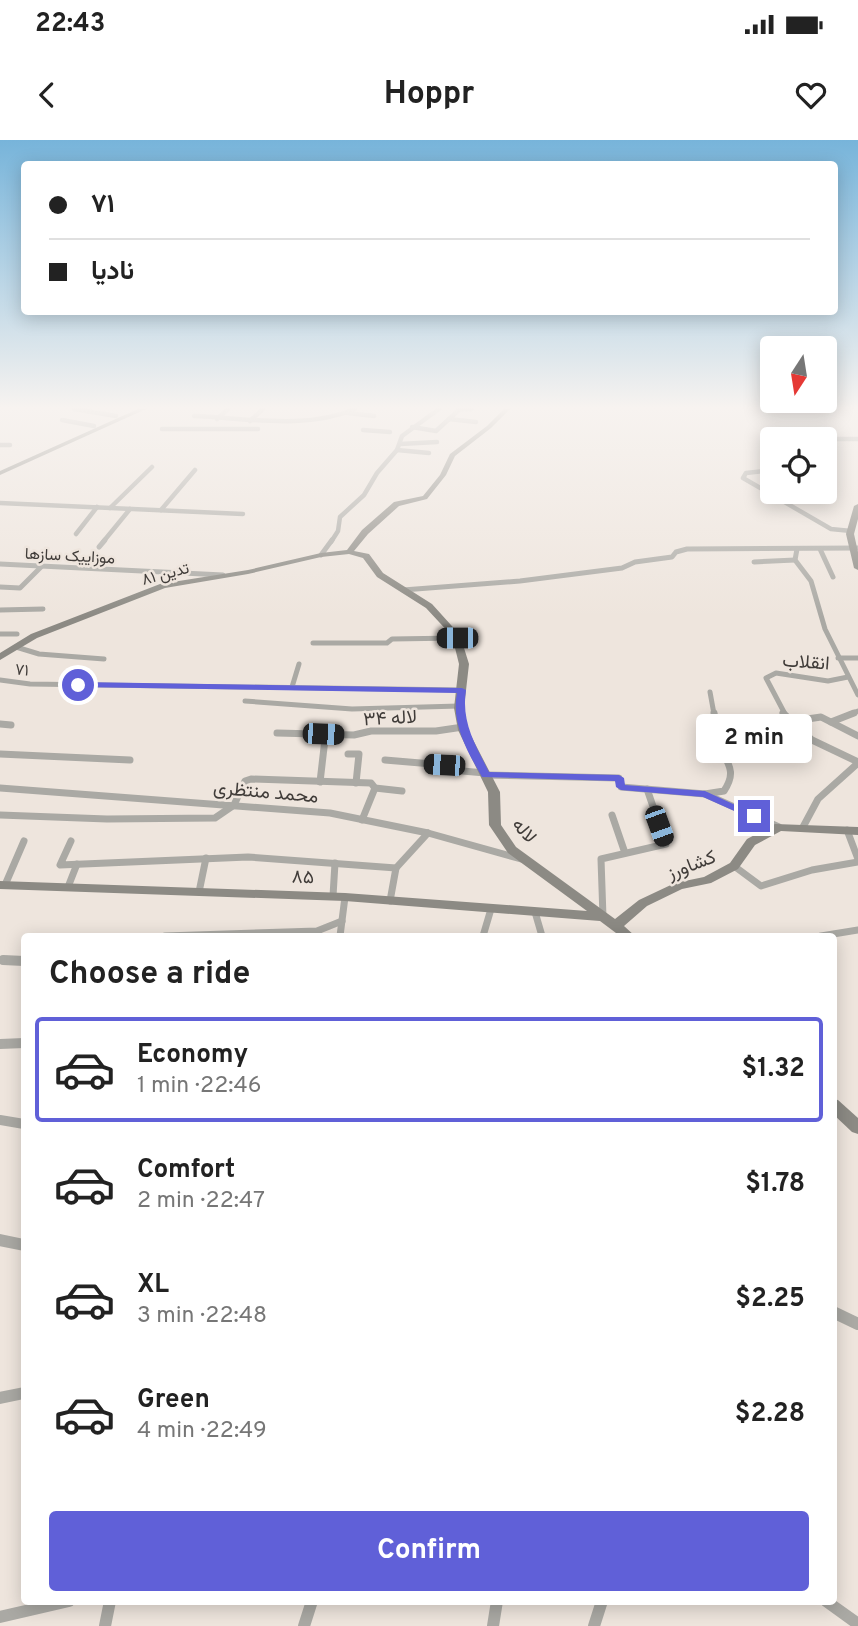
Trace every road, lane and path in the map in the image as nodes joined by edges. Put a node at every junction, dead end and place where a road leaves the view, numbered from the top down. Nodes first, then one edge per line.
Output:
1 (140, 478) edge
2 (188, 478) edge
3 (374, 478) edge
4 (440, 478) edge
5 (744, 478) edge
6 (760, 488) edge
7 (0, 503) edge
8 (788, 504) edge
9 (858, 506) edge
10 (97, 507) junction
11 (110, 508) junction
12 (130, 509) junction
13 (161, 510) junction
14 (243, 514) dead end
15 (854, 530) edge
16 (76, 534) dead end
17 (99, 547) dead end
18 (855, 548) edge
19 (797, 549) junction
20 (820, 549) junction
21 (349, 552) junction
22 (321, 555) junction
23 (795, 560) junction
24 (754, 562) dead end
25 (0, 564) edge
26 (42, 566) junction
27 (858, 568) edge
28 (223, 575) junction
29 (833, 577) dead end
30 (0, 587) edge
31 (403, 590) junction
32 (43, 609) dead end
33 (0, 610) edge
34 (17, 634) dead end
35 (0, 635) edge
36 (457, 638) junction
37 (313, 643) dead end
38 (16, 647) junction
39 (85, 647) dead end
40 (0, 657) edge
41 (77, 657) junction
42 (838, 658) junction
43 (858, 658) edge
44 (104, 659) dead end
45 (299, 664) dead end
46 (848, 677) junction
47 (0, 680) edge
48 (292, 687) junction
49 (354, 689) junction
50 (462, 690) junction
51 (710, 692) dead end
52 (858, 695) edge
53 (245, 701) dead end
54 (459, 706) junction
55 (351, 708) junction
56 (858, 711) edge
57 (714, 721) junction
58 (787, 722) junction
59 (831, 722) junction
60 (0, 724) edge
61 (12, 726) dead end
62 (463, 727) junction
63 (277, 733) dead end
64 (858, 736) edge
65 (325, 739) dead end
66 (0, 754) edge
67 (348, 754) dead end
68 (130, 760) dead end
69 (385, 760) dead end
70 (857, 760) edge
71 (485, 774) junction
72 (320, 782) junction
73 (356, 783) junction
74 (0, 788) edge
75 (375, 788) junction
76 (646, 789) junction
77 (402, 791) dead end
78 (705, 794) junction
79 (234, 805) junction
80 (0, 815) edge
81 (612, 815) dead end
82 (362, 820) junction
83 (779, 827) junction
84 (803, 827) junction
85 (852, 831) edge
86 (428, 833) junction
87 (24, 841) dead end
88 (71, 841) dead end
89 (625, 853) junction
90 (206, 858) junction
91 (524, 859) junction
92 (858, 860) edge
93 (335, 863) junction
94 (77, 864) junction
95 (734, 866) junction
96 (396, 868) junction
97 (2, 885) edge
98 (68, 887) junction
99 (199, 892) junction
100 (339, 897) junction
101 (390, 901) junction
102 (491, 909) junction
103 (536, 912) junction
104 (603, 917) junction
105 (342, 921) junction
106 (615, 926) junction
107 (858, 930) edge
108 (297, 933) edge
109 (340, 933) edge
110 (483, 933) edge
111 (541, 933) edge
112 (625, 933) edge
113 (837, 933) edge
114 (1, 961) edge
115 (21, 961) edge
116 (21, 1043) edge
117 (0, 1044) edge
118 (837, 1108) edge
119 (0, 1120) edge
120 (21, 1124) edge
121 (858, 1126) edge
122 (0, 1240) edge
123 (21, 1244) edge
124 (837, 1314) edge
125 (858, 1324) edge
126 (21, 1394) edge
127 (0, 1398) edge
128 (52, 1605) edge
129 (109, 1605) edge
130 (311, 1605) edge
131 (496, 1605) edge
132 (601, 1605) edge
133 (832, 1605) edge
134 (0, 1617) edge
135 (858, 1623) edge
136 (105, 1626) edge
137 (304, 1626) edge
138 (493, 1626) edge
139 (594, 1626) edge

1 - 11 street
2 - 13 street
3 - 22 street
4 - 21 street
5 - 6 street
7 - 10 street
8 - 15 street
9 - 15 street
10 - 11 street
10 - 16 street
11 - 12 street
12 - 13 street
12 - 17 street
13 - 14 street
15 - 18 street
18 - 20 street
18 - 27 street
19 - 20 street
19 - 23 street
19 - 31 street
20 - 29 street
21 - 22 street, تدین ۸۱
21 - 31 street
22 - 28 street, تدین ۸۱
23 - 24 street
23 - 42 street
25 - 26 street, موزاییک سازها
26 - 28 street, موزاییک سازها
26 - 30 street
28 - 38 street, تدین ۸۱
31 - 36 street
32 - 33 street
34 - 35 street
36 - 37 street
36 - 50 street, لاله
38 - 40 street, تدین ۸۱
38 - 41 street
39 - 41 street
41 - 44 street
42 - 43 street
42 - 46 street
45 - 48 street
46 - 52 street
46 - 58 street, انقلاب
47 - 48 street, ۷۱
48 - 49 street, ۷۱
49 - 50 street, ۷۱
49 - 55 street
50 - 54 street, لاله
51 - 57 street
53 - 55 street
54 - 55 street
54 - 62 street, لاله
56 - 59 street
57 - 58 street
57 - 78 street
58 - 59 street
58 - 70 street, انقلاب
59 - 64 street
60 - 61 street
62 - 63 street, لاله ۳۴
62 - 71 street, لاله
65 - 72 street
66 - 68 street
67 - 73 street
69 - 71 street
70 - 84 street
71 - 76 street
71 - 91 street, لاله
72 - 73 street
72 - 79 street
73 - 75 street
74 - 79 street, محمد منتظری
75 - 77 street
75 - 82 street
76 - 78 street
76 - 89 street
78 - 83 street
79 - 80 street
79 - 82 street, محمد منتظری
81 - 89 street
82 - 86 street, محمد منتظری
83 - 84 street
83 - 95 street, کشاورز
84 - 85 street
85 - 92 street
86 - 91 street, محمد منتظری
86 - 96 street
87 - 97 street
88 - 94 street
89 - 104 street
90 - 93 street
90 - 94 street
90 - 99 street
91 - 104 street, لاله
92 - 95 street
93 - 96 street
93 - 100 street
94 - 98 street
95 - 106 street, کشاورز
96 - 101 street
97 - 98 street, ۸۵
98 - 99 street, ۸۵
99 - 100 street, ۸۵
100 - 101 street, ۸۵
100 - 105 street
101 - 102 street, ۸۵
102 - 103 street, ۸۵
102 - 110 street
103 - 104 street, ۸۵
103 - 111 street
104 - 106 street, لاله
105 - 108 street
105 - 109 street
106 - 112 street, لاله
107 - 113 street
114 - 115 street
116 - 117 street
118 - 121 street
119 - 120 street
122 - 123 street
124 - 125 street
126 - 127 street
128 - 134 street
129 - 136 street
130 - 137 street
131 - 138 street
132 - 139 street
133 - 135 street

